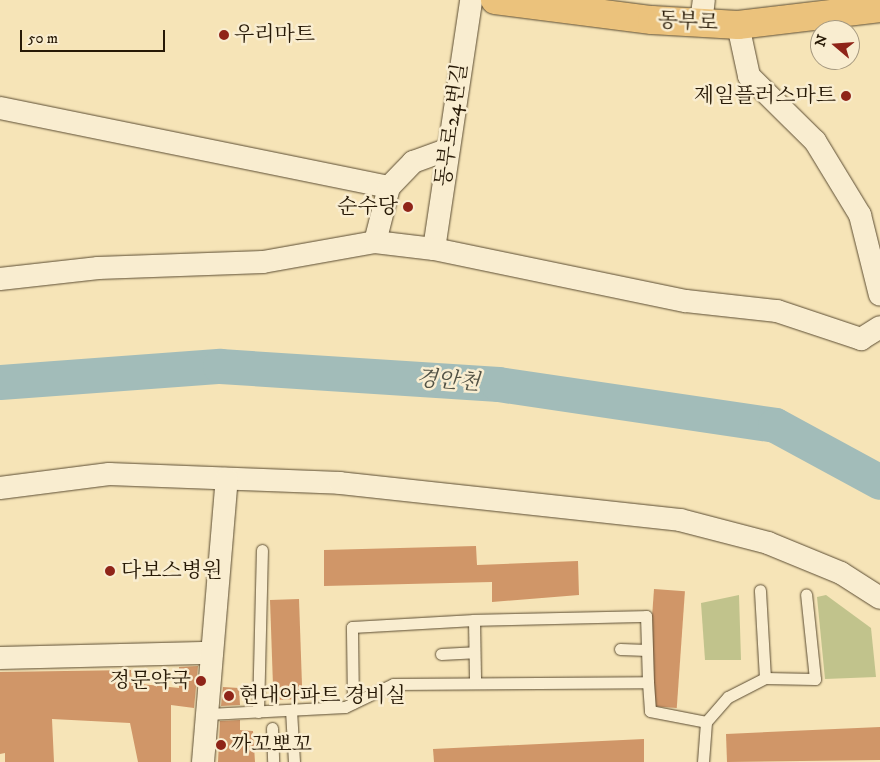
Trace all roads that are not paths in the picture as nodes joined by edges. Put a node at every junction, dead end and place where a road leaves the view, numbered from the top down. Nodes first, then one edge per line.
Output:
1 (471, 0) edge
2 (496, 0) edge
3 (880, 8) edge
4 (702, 11) edge
5 (738, 25) junction
6 (0, 108) edge
7 (449, 149) junction
8 (389, 187) junction
9 (375, 242) junction
10 (434, 249) junction
11 (0, 279) edge
12 (880, 295) edge
13 (880, 326) edge
14 (227, 479) junction
15 (0, 488) edge
16 (262, 550) dead end
17 (760, 590) dead end
18 (806, 594) dead end
19 (880, 598) edge
20 (474, 620) junction
21 (620, 648) dead end
22 (647, 650) junction
23 (474, 652) junction
24 (212, 653) junction
25 (441, 654) dead end
26 (0, 658) edge
27 (765, 678) junction
28 (475, 680) junction
29 (648, 682) junction
30 (353, 703) junction
31 (291, 710) junction
32 (258, 712) junction
33 (208, 714) junction
34 (706, 722) junction
35 (272, 728) dead end
36 (203, 762) edge
37 (273, 762) edge
38 (294, 762) edge
39 (703, 762) edge

1 - 7 street, 동부로24번길
2 - 4 main road, 동부로
3 - 5 main road, 동부로
4 - 5 main road, 동부로
5 - 12 street
6 - 8 street
7 - 8 street
7 - 10 street, 동부로24번길
8 - 9 street
9 - 10 street
9 - 11 street
10 - 13 street
14 - 15 street
14 - 19 street
14 - 24 street
16 - 32 lane
17 - 27 lane
18 - 27 lane
20 - 22 lane
20 - 23 lane
20 - 30 lane
21 - 22 lane
22 - 29 lane
23 - 25 lane
23 - 28 lane
24 - 26 street
24 - 33 street
27 - 34 lane
28 - 29 lane
28 - 30 lane
29 - 34 lane
30 - 31 lane
31 - 32 lane
31 - 38 lane
32 - 33 lane
33 - 36 street
34 - 39 lane
35 - 37 lane

